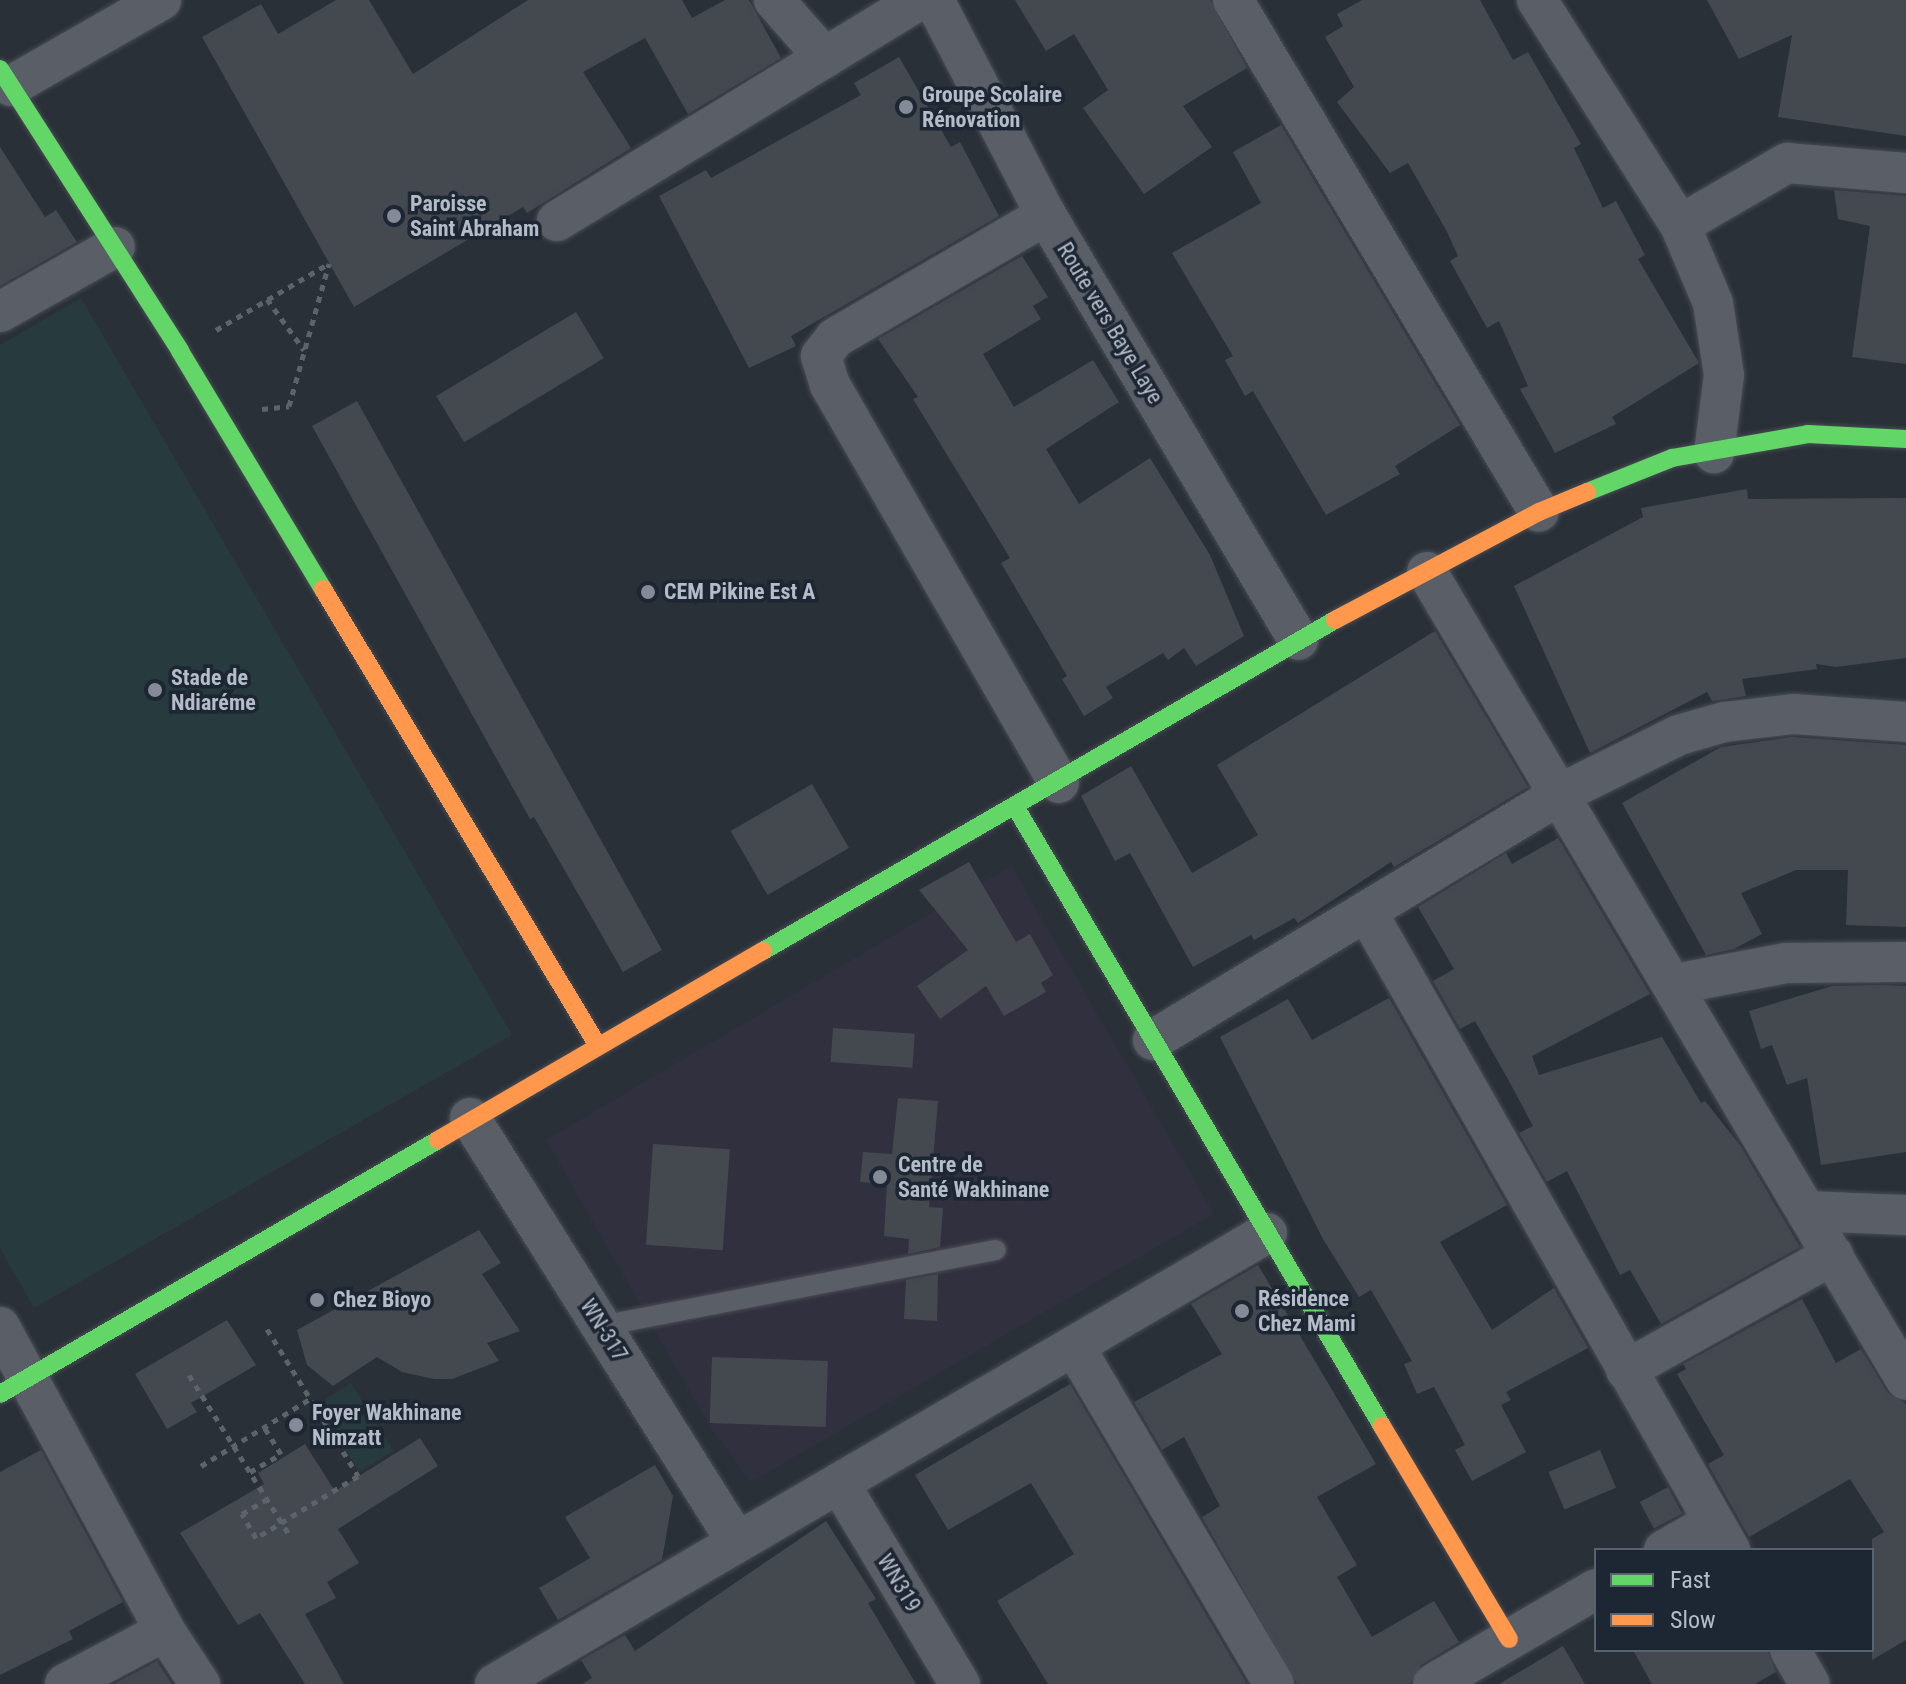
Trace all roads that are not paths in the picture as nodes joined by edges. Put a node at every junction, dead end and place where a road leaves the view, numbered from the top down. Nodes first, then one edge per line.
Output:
1 (161, 0) edge
2 (774, 0) edge
3 (919, 0) edge
4 (934, 0) edge
5 (1233, 0) edge
6 (1537, 0) edge
7 (825, 58) junction
8 (6, 78) edge
9 (1906, 173) edge
10 (1046, 215) junction
11 (557, 221) dead end
12 (1680, 225) junction
13 (115, 247) junction
14 (0, 312) edge
15 (1906, 439) edge
16 (1714, 453) junction
17 (1539, 512) junction
18 (1427, 572) junction
19 (1298, 640) junction
20 (1906, 722) edge
21 (1059, 783) junction
22 (1562, 793) junction
23 (1016, 808) junction
24 (1368, 914) junction
25 (1906, 962) edge
26 (1675, 984) junction
27 (1153, 1040) junction
28 (598, 1046) junction
29 (470, 1118) junction
30 (1807, 1211) junction
31 (1906, 1215) edge
32 (1267, 1233) junction
33 (996, 1250) dead end
34 (1833, 1255) junction
35 (601, 1326) junction
36 (0, 1327) edge
37 (1074, 1346) junction
38 (1626, 1370) junction
39 (1906, 1380) edge
40 (15, 1386) edge
41 (839, 1483) junction
42 (1721, 1536) edge
43 (737, 1542) junction
44 (1672, 1548) edge
45 (1594, 1590) edge
46 (165, 1631) junction
47 (1509, 1639) junction
48 (1791, 1652) edge
49 (65, 1684) edge
50 (200, 1684) edge
51 (495, 1684) edge
52 (960, 1684) edge
53 (1274, 1684) edge
54 (1433, 1684) edge
55 (1810, 1684) edge

1 - 8 street
2 - 7 street
3 - 7 street
4 - 10 street, Route vers Baye Laye
5 - 17 street
6 - 12 street
7 - 11 street
8 - 13 street
9 - 12 street
10 - 19 street, Route vers Baye Laye
10 - 21 street
12 - 16 street
13 - 14 street
13 - 28 street
15 - 16 street
16 - 17 street
17 - 18 street
18 - 19 street
18 - 22 street
19 - 21 street
20 - 22 street
21 - 23 street
22 - 24 street
22 - 26 street
23 - 27 street
23 - 28 street
24 - 27 street
24 - 38 street
25 - 26 street
26 - 30 street
27 - 32 street
28 - 29 street
29 - 35 street, WN-317 / WN-317
29 - 40 street
30 - 31 street
30 - 34 street
32 - 37 street
32 - 47 street
33 - 35 lane
34 - 38 street
34 - 39 street
35 - 43 street, WN-317 / WN-317
36 - 40 street
37 - 41 street
37 - 53 street
38 - 42 street
40 - 46 street
41 - 43 street
41 - 52 street, WN319
42 - 44 street
43 - 51 street
45 - 47 street
46 - 49 street
46 - 50 street
47 - 54 street
48 - 55 street

